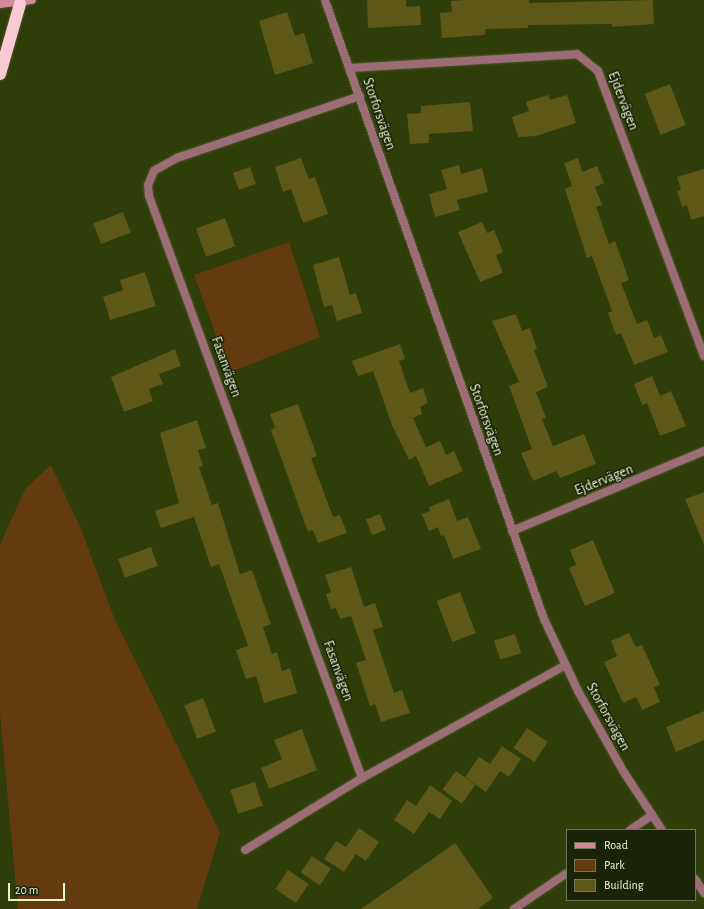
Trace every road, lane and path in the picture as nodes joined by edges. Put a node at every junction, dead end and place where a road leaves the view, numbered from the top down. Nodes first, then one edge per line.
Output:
1 (32, 0) edge
2 (325, 0) edge
3 (0, 4) edge
4 (20, 4) junction
5 (350, 68) junction
6 (0, 74) edge
7 (360, 96) junction
8 (704, 356) edge
9 (704, 451) edge
10 (512, 531) junction
11 (566, 665) junction
12 (362, 778) junction
13 (652, 815) junction
14 (631, 829) edge
15 (661, 829) edge
16 (246, 850) dead end
17 (566, 874) edge
18 (696, 881) edge
19 (704, 893) edge
20 (514, 909) edge

1 - 4 street
2 - 5 street, Storforsvägen
3 - 4 street
4 - 6 highway
5 - 7 street, Storforsvägen
5 - 8 street, Ejdervägen
7 - 10 street, Storforsvägen
7 - 12 street, Fasanvägen
9 - 10 street, Ejdervägen
10 - 11 street, Storforsvägen
11 - 12 street
11 - 13 street, Storforsvägen
12 - 16 street
13 - 14 street
13 - 15 street, Storforsvägen
17 - 20 street
18 - 19 street

